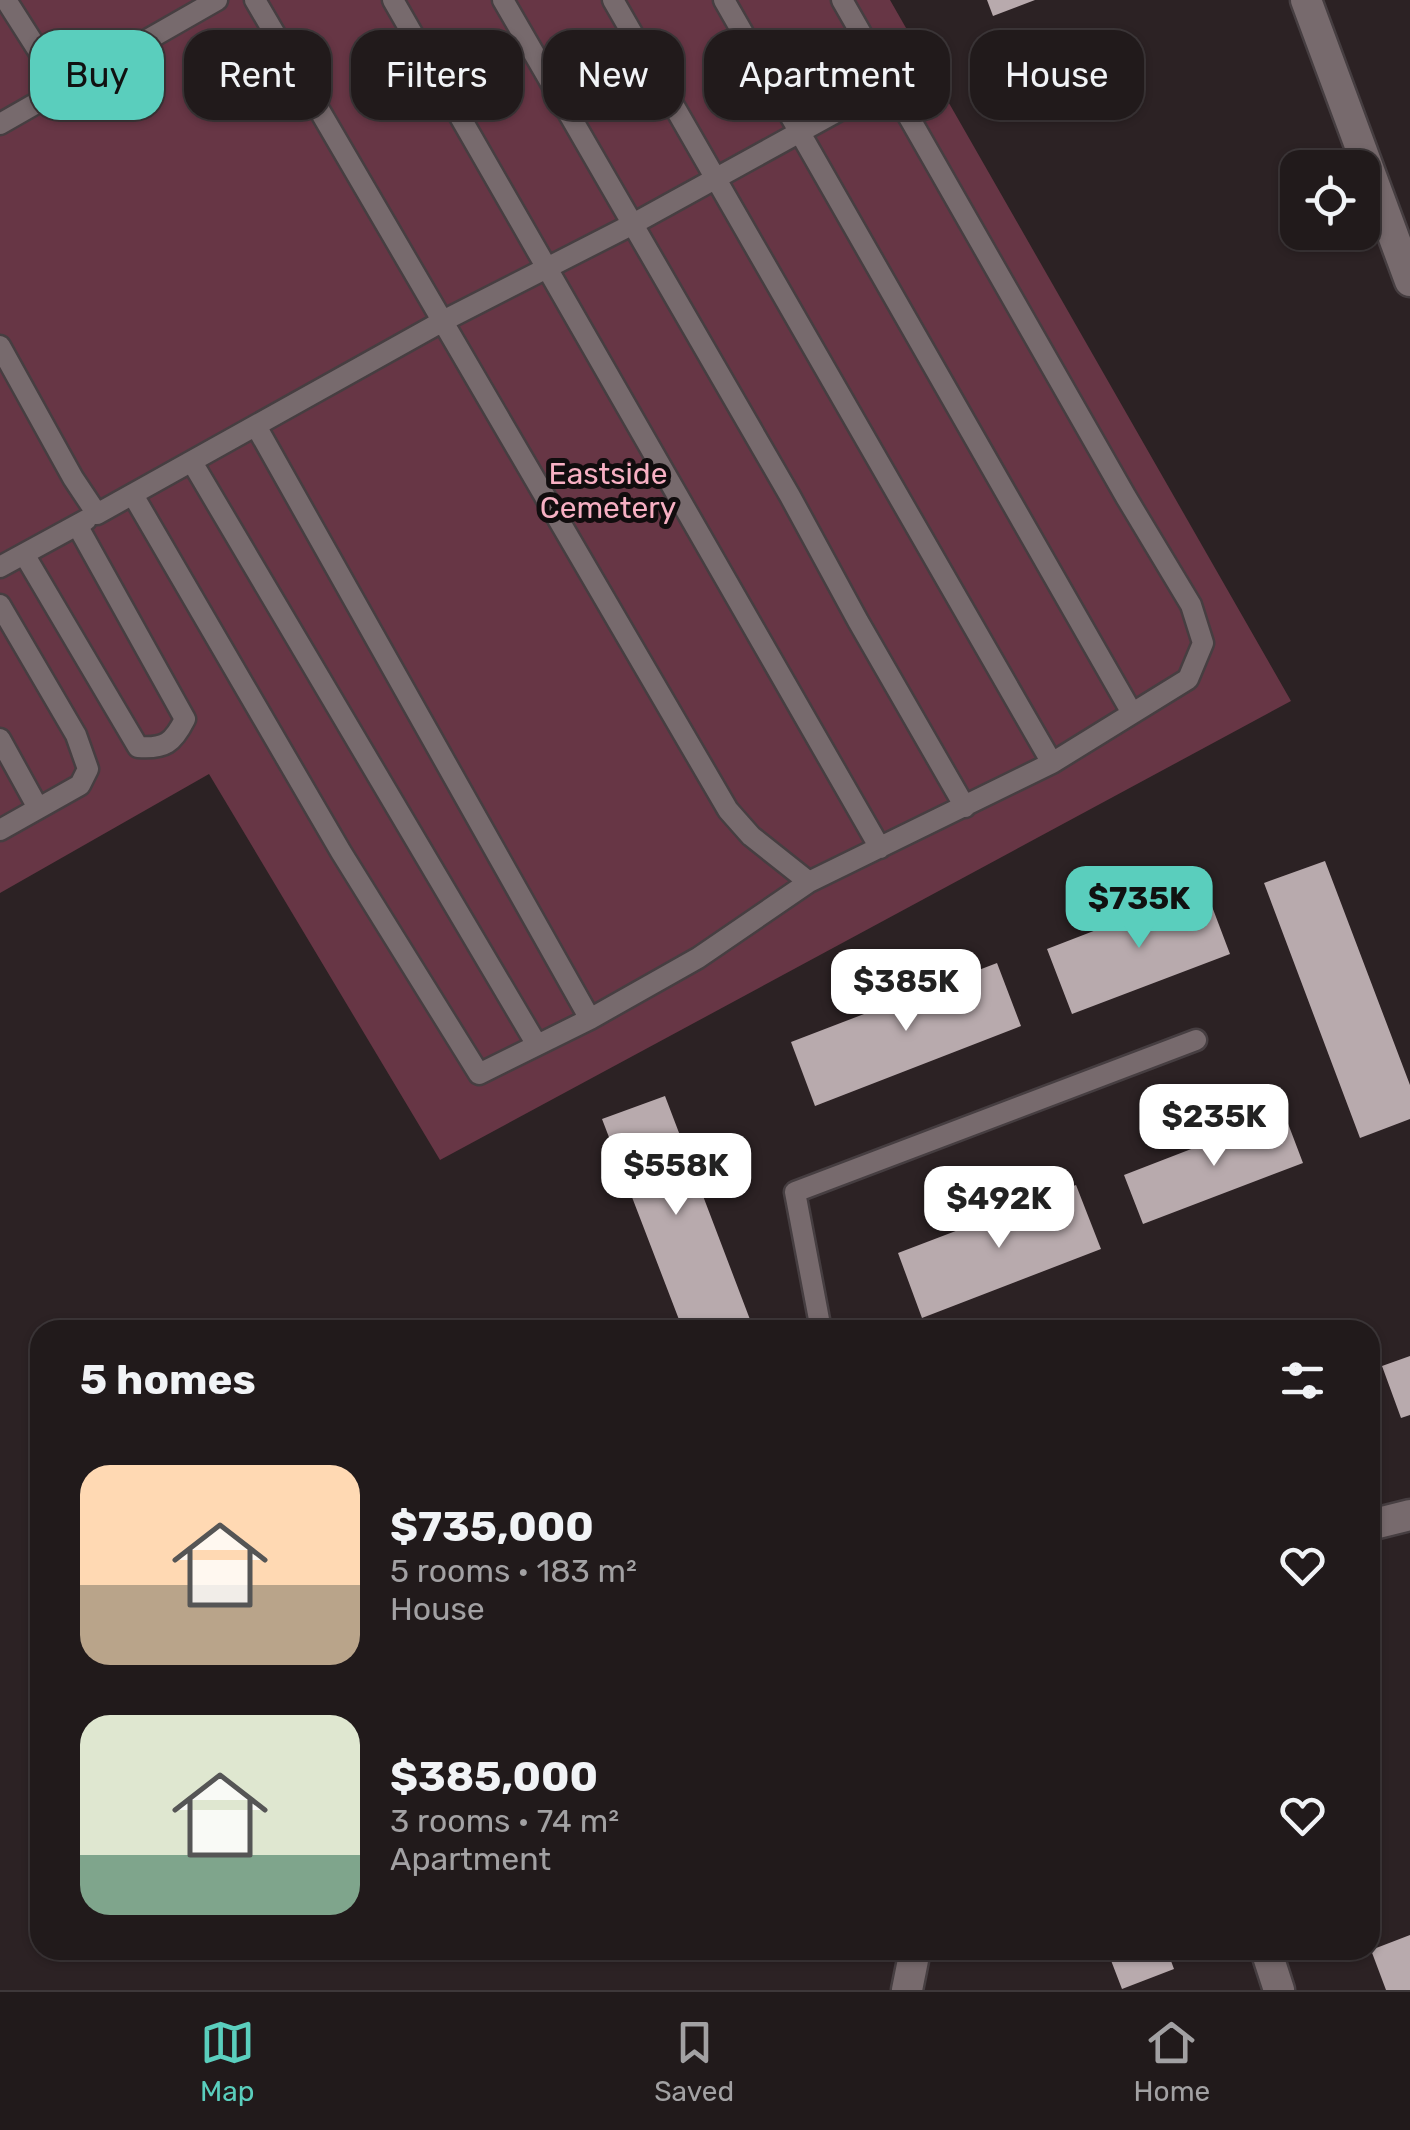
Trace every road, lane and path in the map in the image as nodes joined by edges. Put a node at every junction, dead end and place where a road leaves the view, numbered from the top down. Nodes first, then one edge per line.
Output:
1 (6, 0) edge
2 (217, 0) edge
3 (256, 0) edge
4 (393, 0) edge
5 (503, 0) edge
6 (612, 0) edge
7 (724, 0) edge
8 (842, 0) edge
9 (1306, 0) edge
10 (164, 30) edge
11 (859, 30) edge
12 (30, 38) edge
13 (30, 107) edge
14 (823, 120) edge
15 (910, 120) edge
16 (0, 124) edge
17 (800, 133) junction
18 (716, 179) junction
19 (633, 224) junction
20 (1400, 225) edge
21 (546, 269) junction
22 (1410, 281) edge
23 (443, 321) junction
24 (0, 346) edge
25 (256, 426) junction
26 (192, 462) junction
27 (133, 494) junction
28 (97, 514) junction
29 (77, 525) junction
30 (24, 554) junction
31 (0, 567) edge
32 (0, 605) edge
33 (1132, 713) junction
34 (0, 738) edge
35 (1052, 762) junction
36 (965, 806) junction
37 (38, 808) junction
38 (0, 830) edge
39 (880, 848) junction
40 (809, 882) junction
41 (590, 1019) junction
42 (1196, 1040) dead end
43 (538, 1045) junction
44 (819, 1320) edge
45 (1410, 1515) edge
46 (1380, 1523) edge
47 (912, 1960) edge
48 (1269, 1960) edge
49 (906, 1990) edge
50 (1279, 1990) edge

1 - 12 lane
2 - 10 lane
3 - 23 lane
4 - 21 lane
5 - 19 lane
6 - 18 lane
7 - 17 lane
8 - 11 lane
9 - 20 street
13 - 16 lane
14 - 17 lane
15 - 33 lane
17 - 18 lane
17 - 33 lane
18 - 19 lane
18 - 35 lane
19 - 21 lane
19 - 36 lane
20 - 22 street
21 - 23 lane
21 - 39 lane
23 - 25 lane
23 - 40 lane
24 - 28 lane
25 - 26 lane
25 - 41 lane
26 - 27 lane
26 - 43 lane
27 - 28 lane
27 - 43 lane
28 - 29 lane
29 - 30 lane
29 - 30 lane
30 - 31 lane
32 - 37 lane
33 - 35 lane
34 - 37 lane
35 - 36 lane
36 - 39 lane
37 - 38 lane
39 - 40 lane
40 - 41 lane
41 - 43 lane
42 - 44 lane
45 - 46 street
47 - 49 street
48 - 50 street

